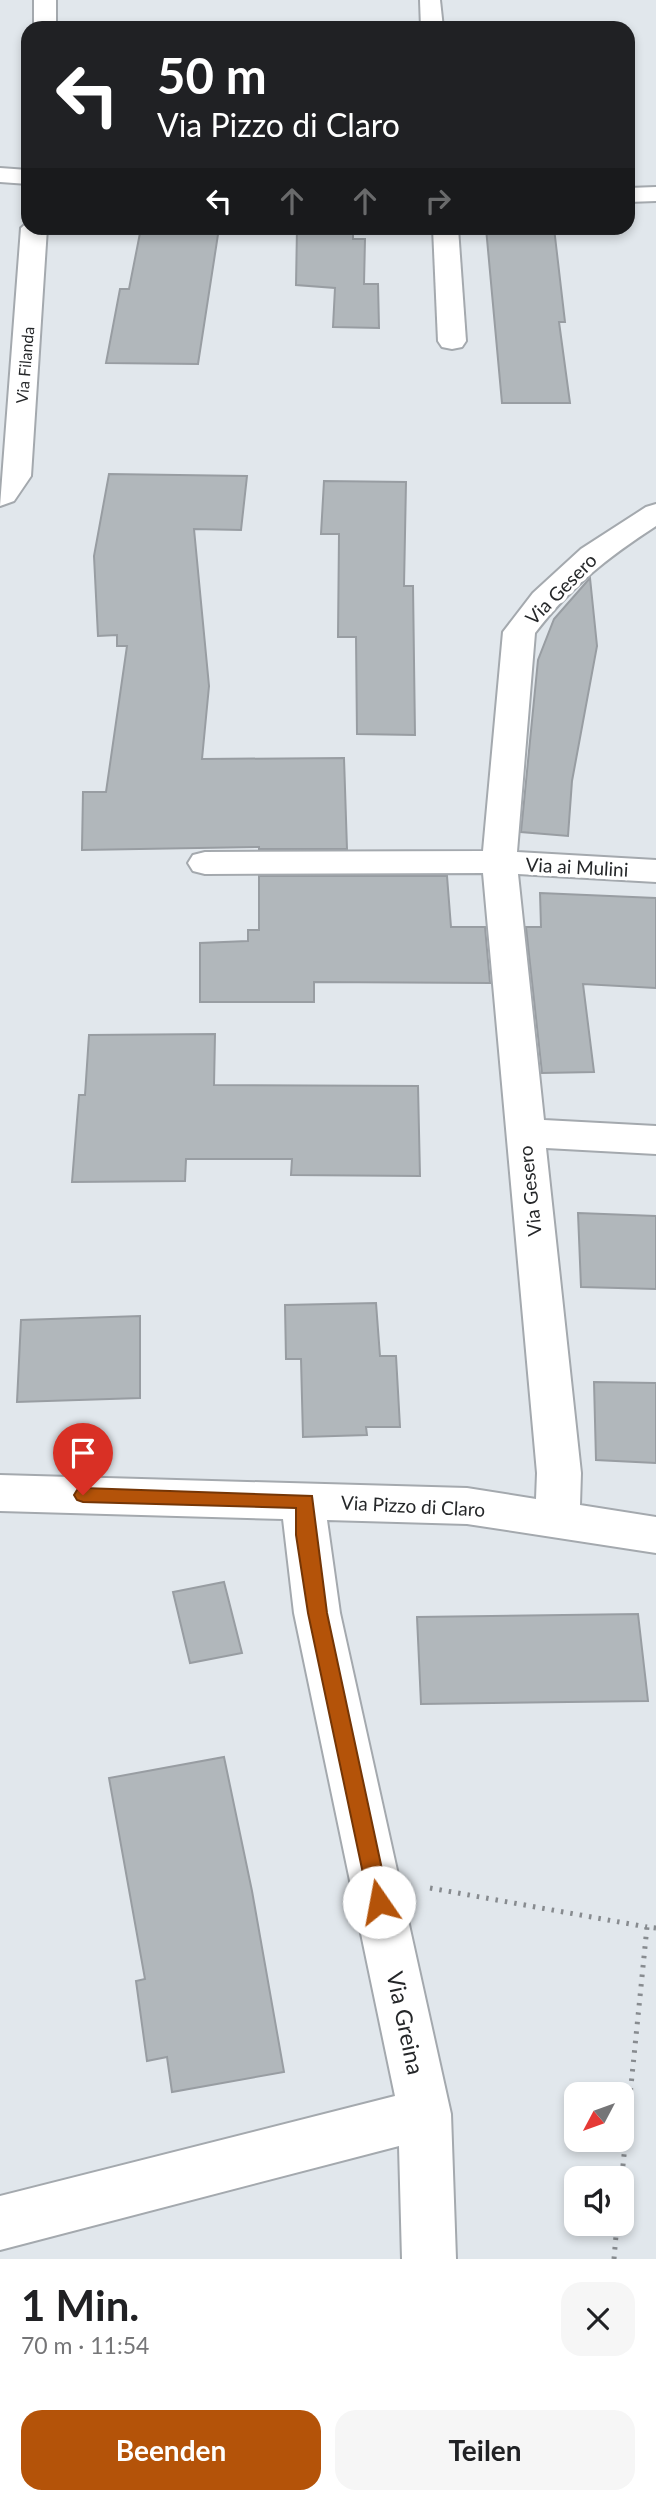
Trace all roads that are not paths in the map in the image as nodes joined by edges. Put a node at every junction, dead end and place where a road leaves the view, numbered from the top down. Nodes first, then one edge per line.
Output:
1 (45, 0) edge
2 (430, 2) dead end
3 (45, 21) edge
4 (431, 21) edge
5 (0, 175) edge
6 (21, 176) edge
7 (656, 194) edge
8 (635, 195) edge
9 (33, 235) edge
10 (445, 235) edge
11 (452, 341) dead end
12 (0, 497) edge
13 (656, 513) edge
14 (499, 862) junction
15 (205, 863) dead end
16 (656, 870) edge
17 (524, 1133) junction
18 (656, 1140) edge
19 (0, 1493) edge
20 (305, 1501) junction
21 (557, 1520) junction
22 (656, 1535) edge
23 (425, 2113) junction
24 (0, 2222) edge
25 (429, 2259) edge

1 - 3 street
2 - 4 street
5 - 6 street
7 - 8 street
9 - 12 street, Via Filanda
10 - 11 street
13 - 14 street, Via Gesero
14 - 15 street
14 - 16 street, Via ai Mulini
14 - 17 street, Via Gesero
17 - 18 street
17 - 21 street, Via Gesero
19 - 20 street, Via Pizzo di Claro
20 - 21 street, Via Pizzo di Claro
20 - 23 street, Via Greina
21 - 22 street, Via Pizzo di Claro
23 - 24 street
23 - 25 street, Via Greina

